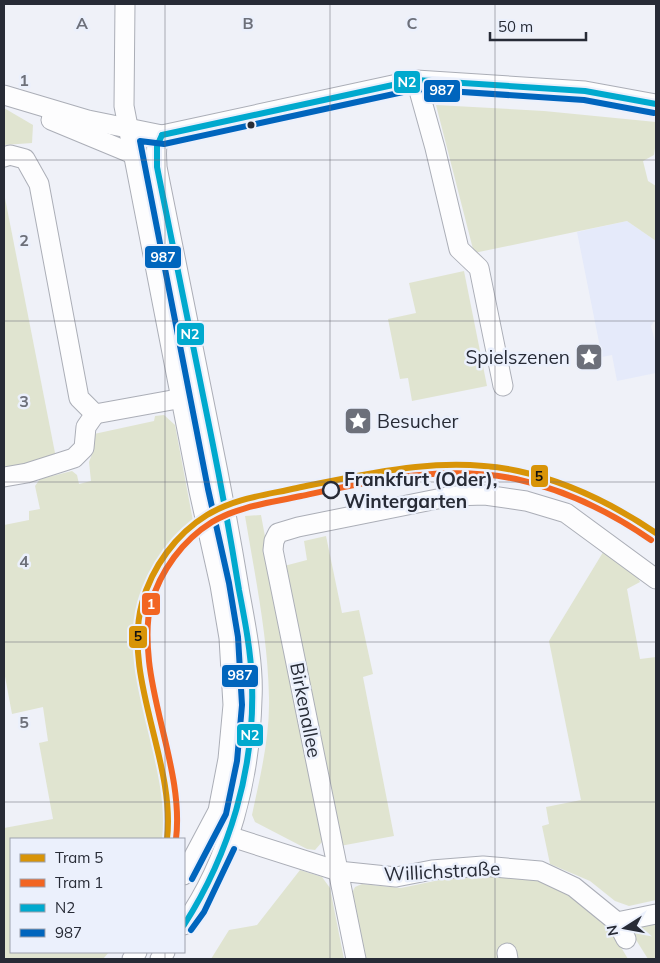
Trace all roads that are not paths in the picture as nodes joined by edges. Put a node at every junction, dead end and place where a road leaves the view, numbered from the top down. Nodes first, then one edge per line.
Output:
1 (125, 4) edge
2 (416, 80) junction
3 (4, 95) edge
4 (4, 100) edge
5 (656, 104) edge
6 (129, 130) junction
7 (162, 135) junction
8 (134, 154) junction
9 (4, 156) edge
10 (503, 386) dead end
11 (202, 394) junction
12 (182, 399) junction
13 (95, 414) junction
14 (4, 477) edge
15 (656, 579) edge
16 (208, 830) junction
17 (229, 837) junction
18 (338, 871) junction
19 (185, 873) edge
20 (656, 914) edge
21 (185, 924) edge
22 (356, 959) edge

1 - 6 street
2 - 5 street
2 - 7 street
2 - 10 street
3 - 6 street
4 - 8 street
6 - 7 street
6 - 8 street
7 - 11 street
8 - 12 street
9 - 13 street
11 - 12 street
11 - 17 street
12 - 13 street
12 - 16 street
13 - 14 street
15 - 18 street, Birkenallee
16 - 17 street, Willichstraße
16 - 19 street
17 - 18 street, Willichstraße
17 - 21 street
18 - 20 street, Willichstraße
18 - 22 street, Birkenallee

